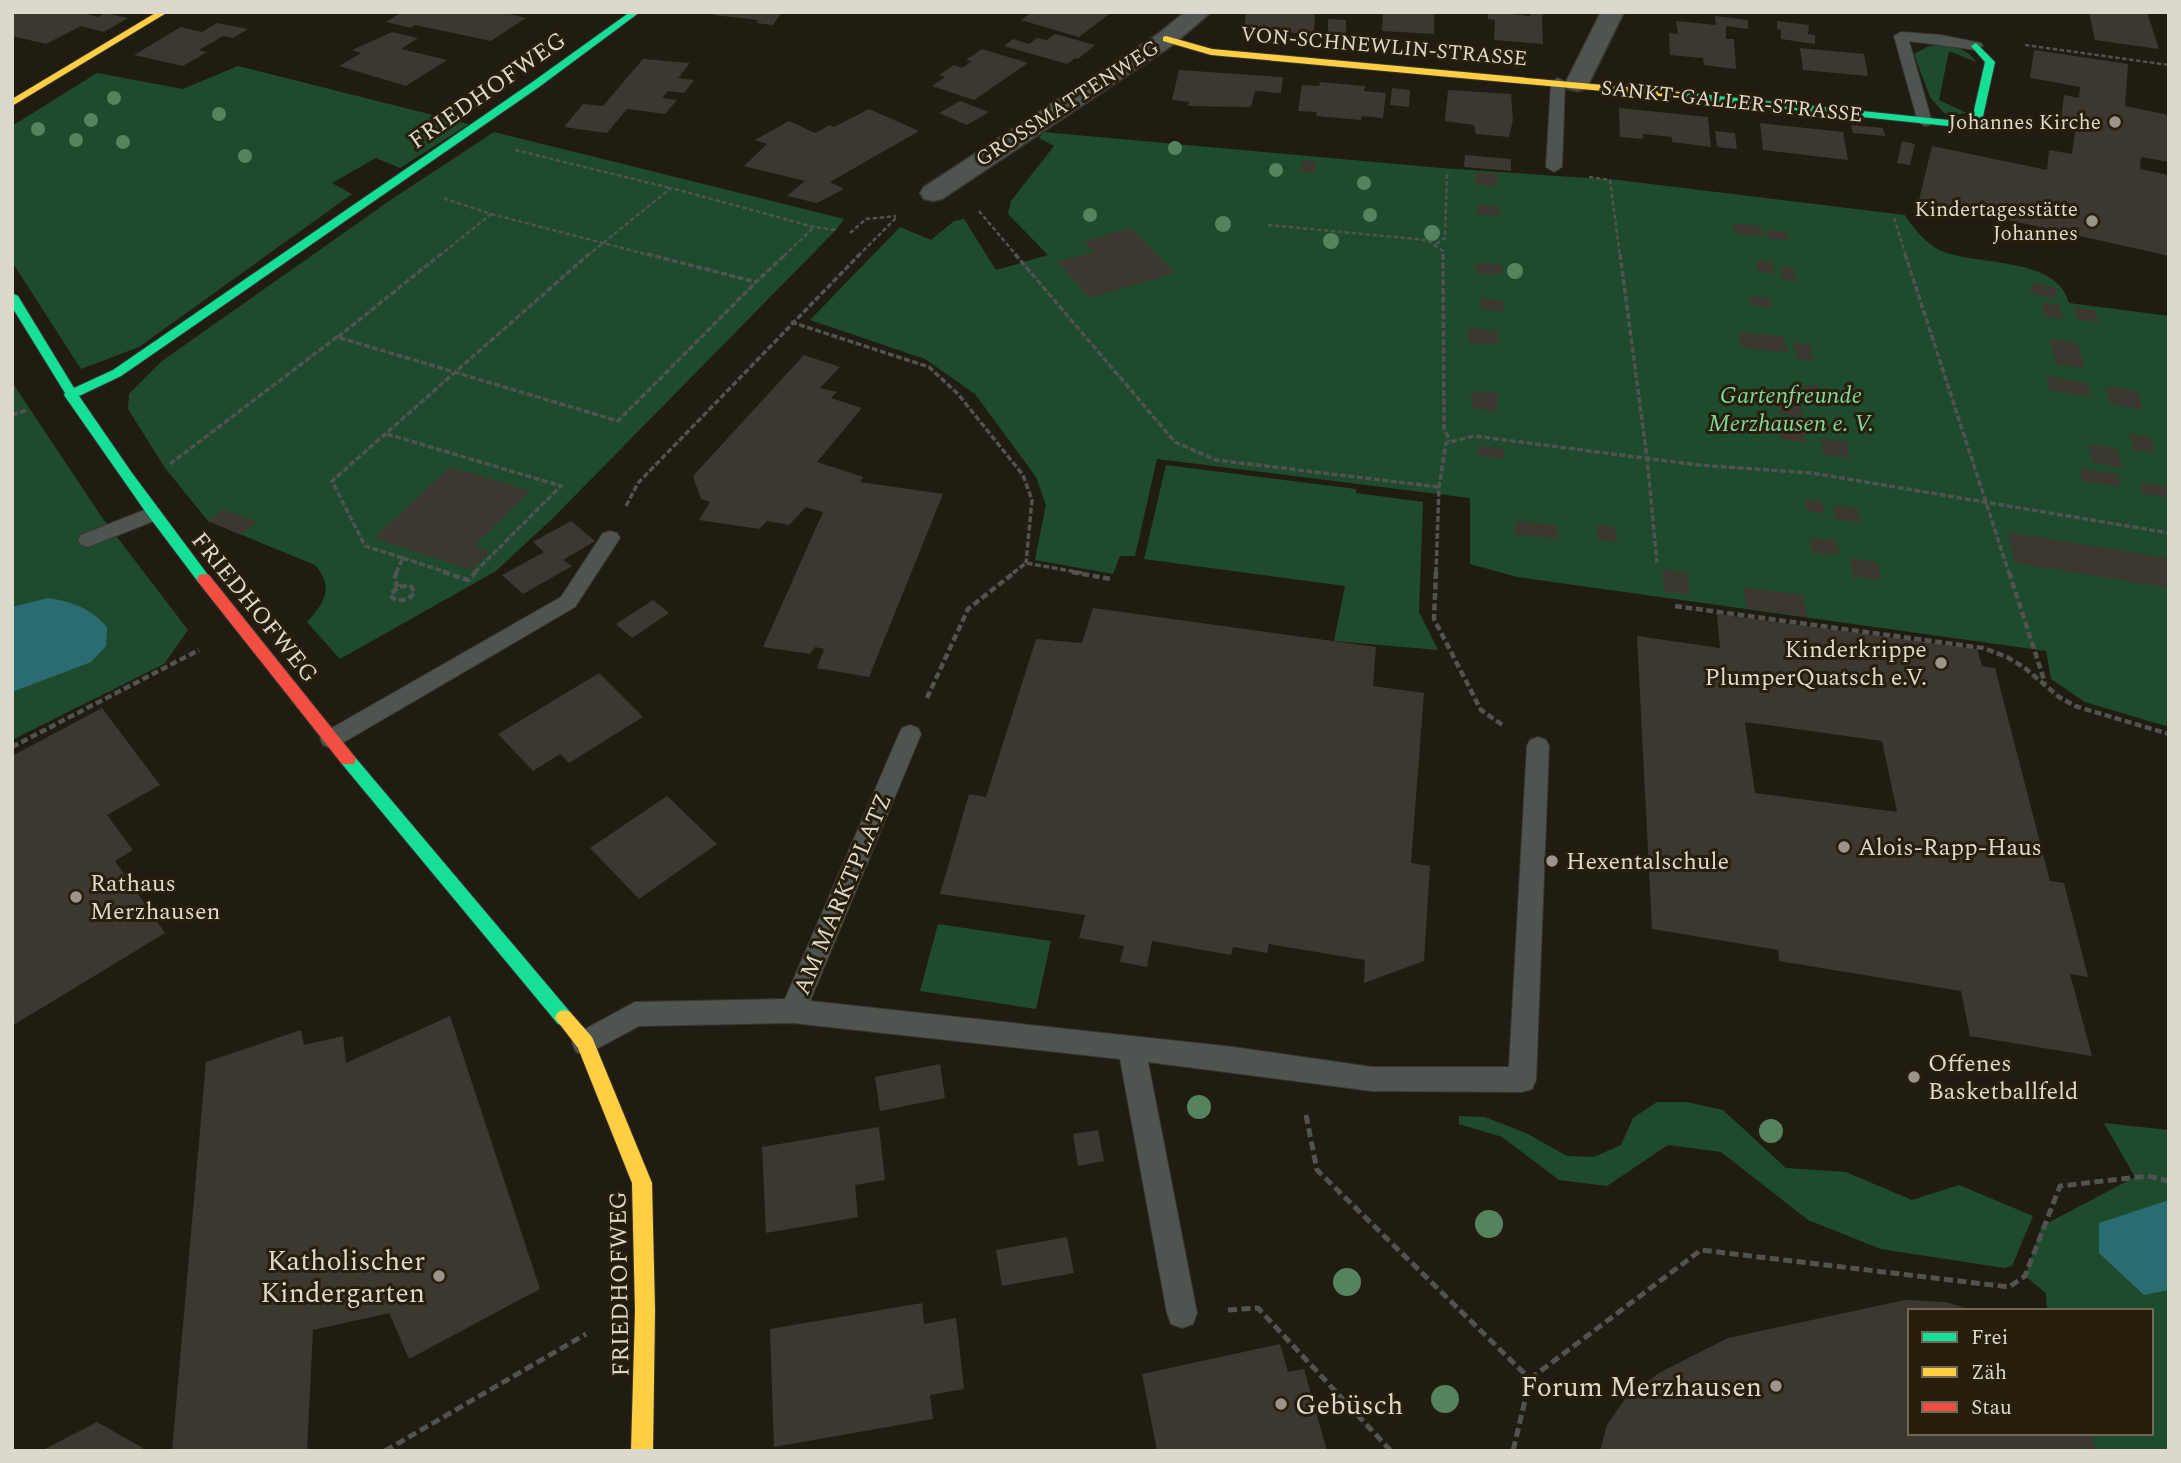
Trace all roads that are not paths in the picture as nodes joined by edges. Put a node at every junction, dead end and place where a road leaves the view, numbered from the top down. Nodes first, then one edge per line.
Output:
1 (164, 12) edge
2 (636, 12) edge
3 (1200, 12) edge
4 (1613, 12) edge
5 (1166, 39) junction
6 (1976, 46) joint
7 (1567, 83) junction
8 (12, 103) edge
9 (1925, 122) junction
10 (1554, 167) road end
11 (933, 193) road end
12 (12, 296) edge
13 (71, 395) junction
14 (152, 514) junction
15 (610, 538) road end
16 (88, 540) dead end
17 (910, 734) road end
18 (331, 739) junction
19 (1538, 746) road end
20 (793, 1011) junction
21 (585, 1043) junction
22 (1132, 1049) junction
23 (1182, 1313) road end
24 (642, 1451) edge

1 - 8 street
2 - 13 street, FRIEDHOFWEG
3 - 5 street, GROSSMATTENWEG
4 - 7 street, SANKT-GALLER-STRASSE
5 - 7 street, VON-SCHNEWLIN-STRASSE
5 - 11 street, GROSSMATTENWEG
6 - 9 street, SANKT-GALLER-STRASSE
6 - 9 lane
7 - 9 street, SANKT-GALLER-STRASSE
7 - 10 lane, VON-SCHNEWLIN-STRASSE
12 - 13 street
13 - 14 street, FRIEDHOFWEG
14 - 16 lane
14 - 18 street, FRIEDHOFWEG
15 - 18 lane
17 - 20 lane, AM MARKTPLATZ
18 - 21 street, FRIEDHOFWEG
19 - 22 lane
20 - 21 lane, AM MARKTPLATZ
20 - 22 lane
21 - 24 street, FRIEDHOFWEG
22 - 23 lane

